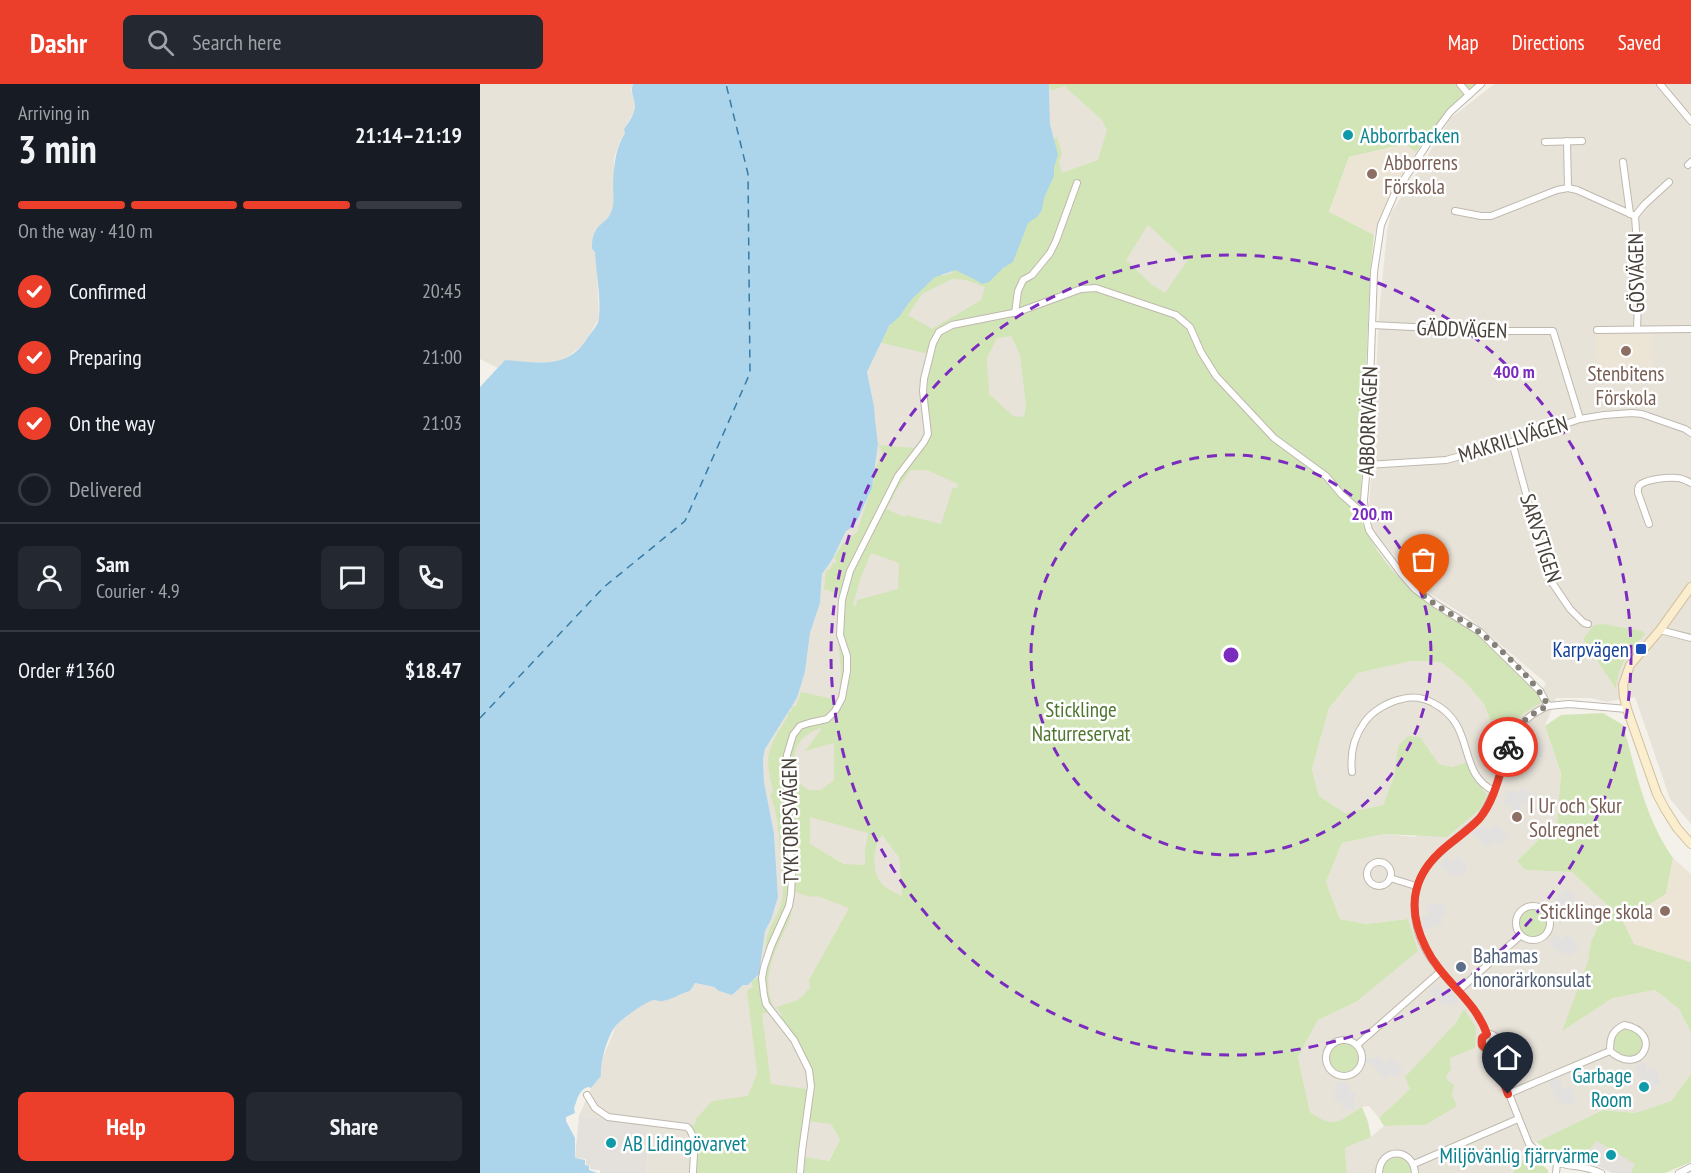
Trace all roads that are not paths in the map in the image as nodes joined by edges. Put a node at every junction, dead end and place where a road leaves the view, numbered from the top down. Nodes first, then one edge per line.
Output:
1 (1460, 84) edge
2 (1481, 84) edge
3 (1660, 84) edge
4 (1468, 95) junction
5 (1691, 121) edge
6 (1567, 141) junction
7 (1582, 141) dead end
8 (1545, 142) dead end
9 (1623, 162) dead end
10 (1669, 182) dead end
11 (1077, 183) dead end
12 (1568, 188) junction
13 (1455, 211) dead end
14 (1633, 215) junction
15 (1015, 313) junction
16 (1372, 325) junction
17 (1636, 329) junction
18 (1691, 329) edge
19 (1597, 330) dead end
20 (1580, 419) junction
21 (1691, 433) edge
22 (1512, 442) junction
23 (1367, 465) junction
24 (1691, 483) edge
25 (1365, 515) junction
26 (1649, 524) dead end
27 (1691, 587) edge
28 (1588, 624) dead end
29 (1660, 630) junction
30 (1691, 638) edge
31 (1548, 706) junction
32 (1627, 709) junction
33 (1352, 771) dead end
34 (1494, 791) junction
35 (1691, 844) edge
36 (1390, 878) dead end
37 (1416, 886) junction
38 (1520, 936) junction
39 (1441, 971) junction
40 (1459, 990) junction
41 (1487, 1034) junction
42 (1357, 1046) junction
43 (1491, 1049) junction
44 (1610, 1051) junction
45 (1508, 1094) junction
46 (587, 1095) dead end
47 (1518, 1119) junction
48 (1557, 1163) junction
49 (1414, 1164) junction
50 (1691, 1167) edge
51 (693, 1173) edge
52 (800, 1173) edge
53 (1379, 1173) edge
54 (1415, 1173) edge
55 (1556, 1173) edge
56 (1601, 1173) edge
57 (1679, 1173) edge

1 - 4 street
2 - 4 street, ABBORRVÄGEN
3 - 5 street
4 - 16 street, ABBORRVÄGEN
6 - 7 street
6 - 8 street
6 - 12 street
9 - 14 street, GÖSVÄGEN
10 - 14 street, GÖSVÄGEN
11 - 15 street
12 - 13 street
12 - 14 street, GÖSVÄGEN
14 - 17 street, GÖSVÄGEN
15 - 25 street, TYKTORPSVÄGEN
15 - 52 street, TYKTORPSVÄGEN
16 - 20 street, GÄDDVÄGEN
16 - 23 street, ABBORRVÄGEN
17 - 18 street
17 - 19 street
20 - 21 street, MAKRILLVÄGEN
20 - 22 street, MAKRILLVÄGEN
22 - 23 street, MAKRILLVÄGEN
22 - 28 street, SARVSTIGEN
23 - 25 street, ABBORRVÄGEN
24 - 26 street
25 - 31 street, ABBORRVÄGEN
27 - 29 street
29 - 30 street
29 - 32 street
31 - 32 street
31 - 34 street
32 - 35 street
33 - 34 street
34 - 37 street
36 - 37 street
37 - 39 street
38 - 38 street
38 - 40 street
39 - 40 street
39 - 42 street
40 - 41 street
41 - 43 street
41 - 43 street
42 - 42 street
43 - 45 street
44 - 44 street
44 - 45 street
45 - 47 street
46 - 51 street
47 - 48 street
47 - 49 street
48 - 55 street
48 - 56 street
49 - 53 street
49 - 54 street
50 - 57 street

